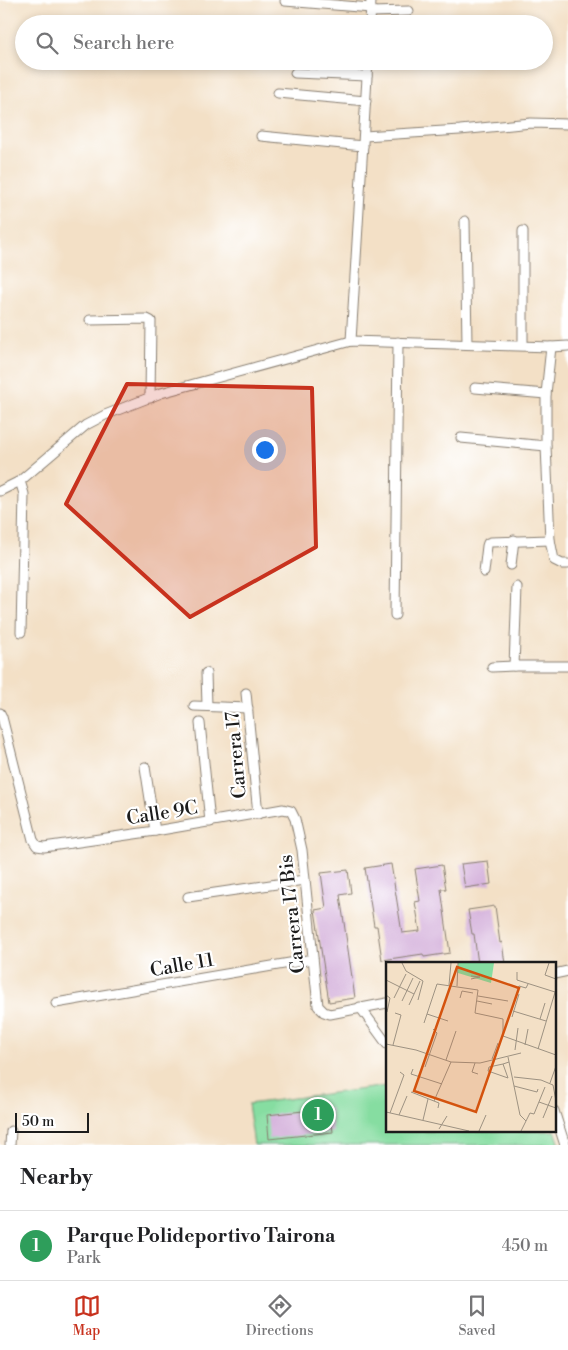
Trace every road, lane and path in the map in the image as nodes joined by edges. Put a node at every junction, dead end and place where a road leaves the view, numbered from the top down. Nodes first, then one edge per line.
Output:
1 (285, 0) edge
2 (371, 6) edge
3 (409, 11) dead end
4 (367, 70) edge
5 (295, 73) dead end
6 (367, 76) junction
7 (278, 93) dead end
8 (366, 101) junction
9 (568, 124) edge
10 (261, 136) dead end
11 (364, 136) junction
12 (363, 146) junction
13 (465, 222) dead end
14 (523, 231) dead end
15 (90, 320) dead end
16 (351, 341) junction
17 (398, 342) junction
18 (467, 344) junction
19 (523, 345) junction
20 (568, 346) edge
21 (551, 347) junction
22 (475, 388) dead end
23 (546, 394) junction
24 (150, 398) junction
25 (461, 438) dead end
26 (546, 446) junction
27 (20, 482) junction
28 (0, 491) edge
29 (514, 540) junction
30 (550, 540) junction
31 (568, 564) edge
32 (511, 565) dead end
33 (484, 572) dead end
34 (517, 587) dead end
35 (395, 615) dead end
36 (21, 632) dead end
37 (514, 666) junction
38 (568, 666) edge
39 (492, 667) dead end
40 (206, 673) dead end
41 (246, 692) dead end
42 (194, 706) dead end
43 (207, 706) junction
44 (248, 708) junction
45 (0, 713) edge
46 (200, 723) dead end
47 (145, 767) dead end
48 (291, 811) joint
49 (258, 814) junction
50 (210, 822) junction
51 (156, 831) junction
52 (304, 880) junction
53 (188, 897) dead end
54 (313, 958) junction
55 (386, 1002) edge
56 (56, 1003) dead end
57 (360, 1007) junction
58 (386, 1043) edge
59 (556, 1117) edge
60 (11, 1131) dead end
61 (10, 1145) edge
62 (565, 1145) edge

1 - 2 street
2 - 3 street
4 - 6 street
5 - 6 street
6 - 8 street
7 - 8 street
8 - 11 street
9 - 11 street
10 - 12 street
11 - 12 street
12 - 16 street
13 - 18 street
14 - 19 street
15 - 24 street
16 - 17 street
16 - 24 street
17 - 18 street
17 - 35 street
18 - 19 street
19 - 21 street
20 - 21 street
21 - 23 street
22 - 23 street
23 - 26 street
24 - 27 street
25 - 26 street
26 - 30 street
27 - 28 street
27 - 36 street
29 - 30 street
29 - 32 street
29 - 33 street
30 - 31 street
34 - 37 street
37 - 38 street
37 - 39 street
40 - 43 street
41 - 44 street, Carrera 17
42 - 43 street
43 - 44 street
44 - 49 street, Carrera 17
45 - 51 street, Calle 9C
46 - 50 street
47 - 51 street
48 - 49 street, Calle 9C
48 - 52 street, Carrera 17 Bis
49 - 50 street, Calle 9C
50 - 51 street, Calle 9C
52 - 53 street
52 - 54 street, Carrera 17 Bis
54 - 56 street, Calle 11
54 - 57 street, Carrera 17 Bis
55 - 57 street
57 - 58 street
59 - 62 street
60 - 61 street

